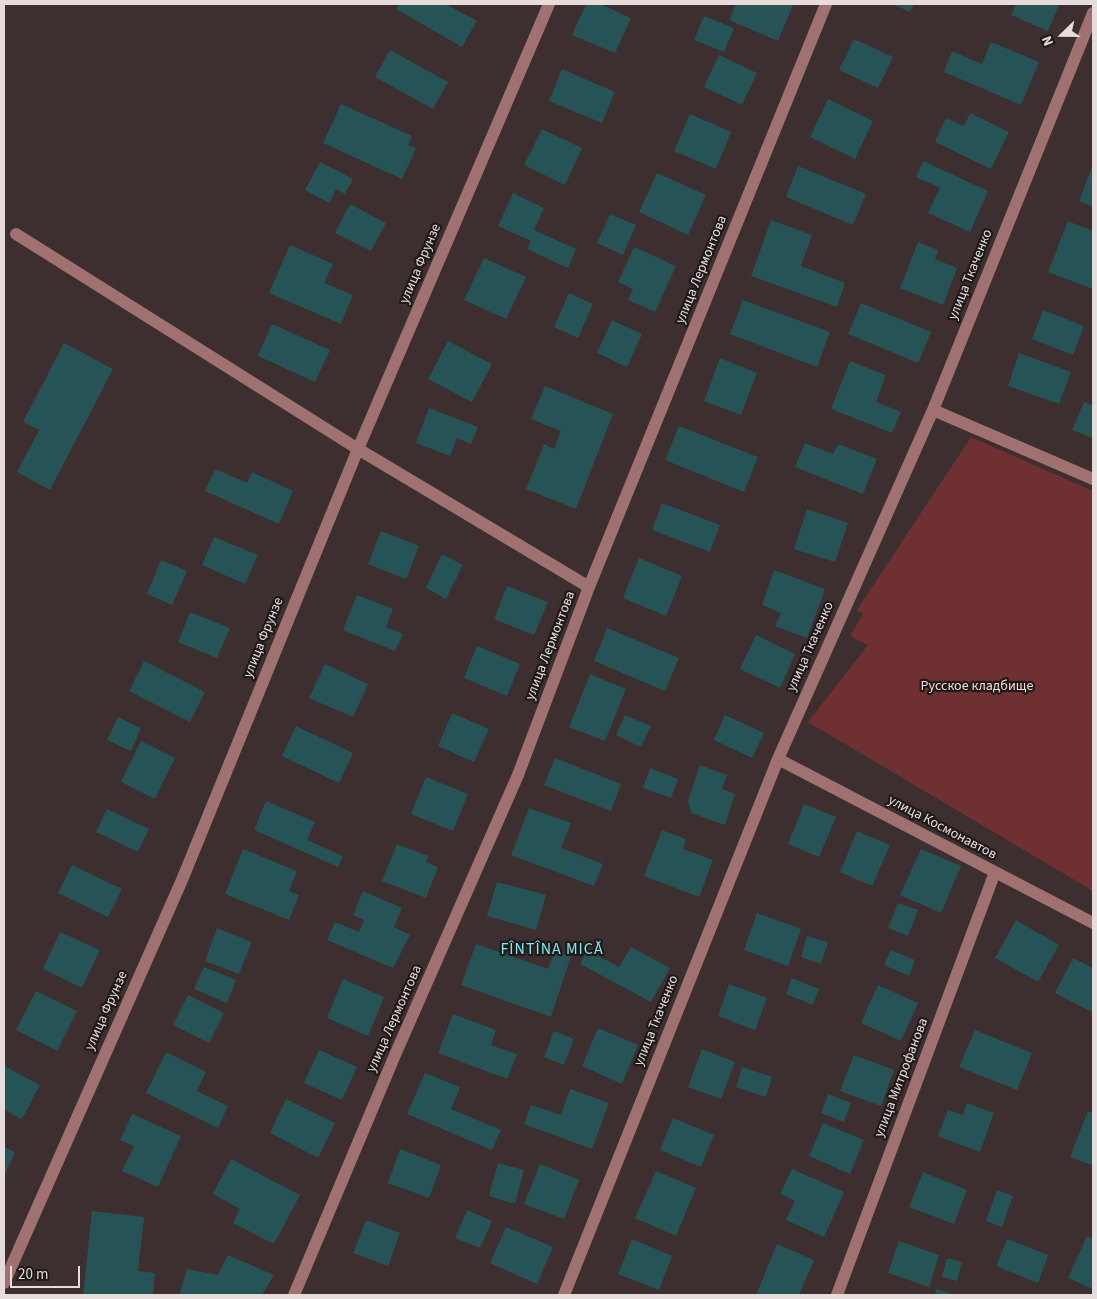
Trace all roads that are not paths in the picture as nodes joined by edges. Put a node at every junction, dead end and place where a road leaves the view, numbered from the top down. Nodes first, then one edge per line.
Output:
1 (549, 4) edge
2 (826, 4) edge
3 (1093, 13) edge
4 (16, 234) dead end
5 (933, 410) junction
6 (358, 449) junction
7 (1093, 479) edge
8 (589, 587) junction
9 (778, 759) junction
10 (995, 872) junction
11 (1093, 923) edge
12 (4, 1283) edge
13 (294, 1295) edge
14 (564, 1295) edge
15 (837, 1295) edge

1 - 6 street, улица Фрунзе
2 - 8 street, улица Лермонтова
3 - 5 street, улица Ткаченко
4 - 6 street
5 - 7 street
5 - 9 street, улица Ткаченко
6 - 8 street
6 - 12 street, улица Фрунзе
8 - 13 street, улица Лермонтова
9 - 10 street, улица Космонавтов
9 - 14 street, улица Ткаченко
10 - 11 street, улица Космонавтов
10 - 15 street, улица Митрофанова

